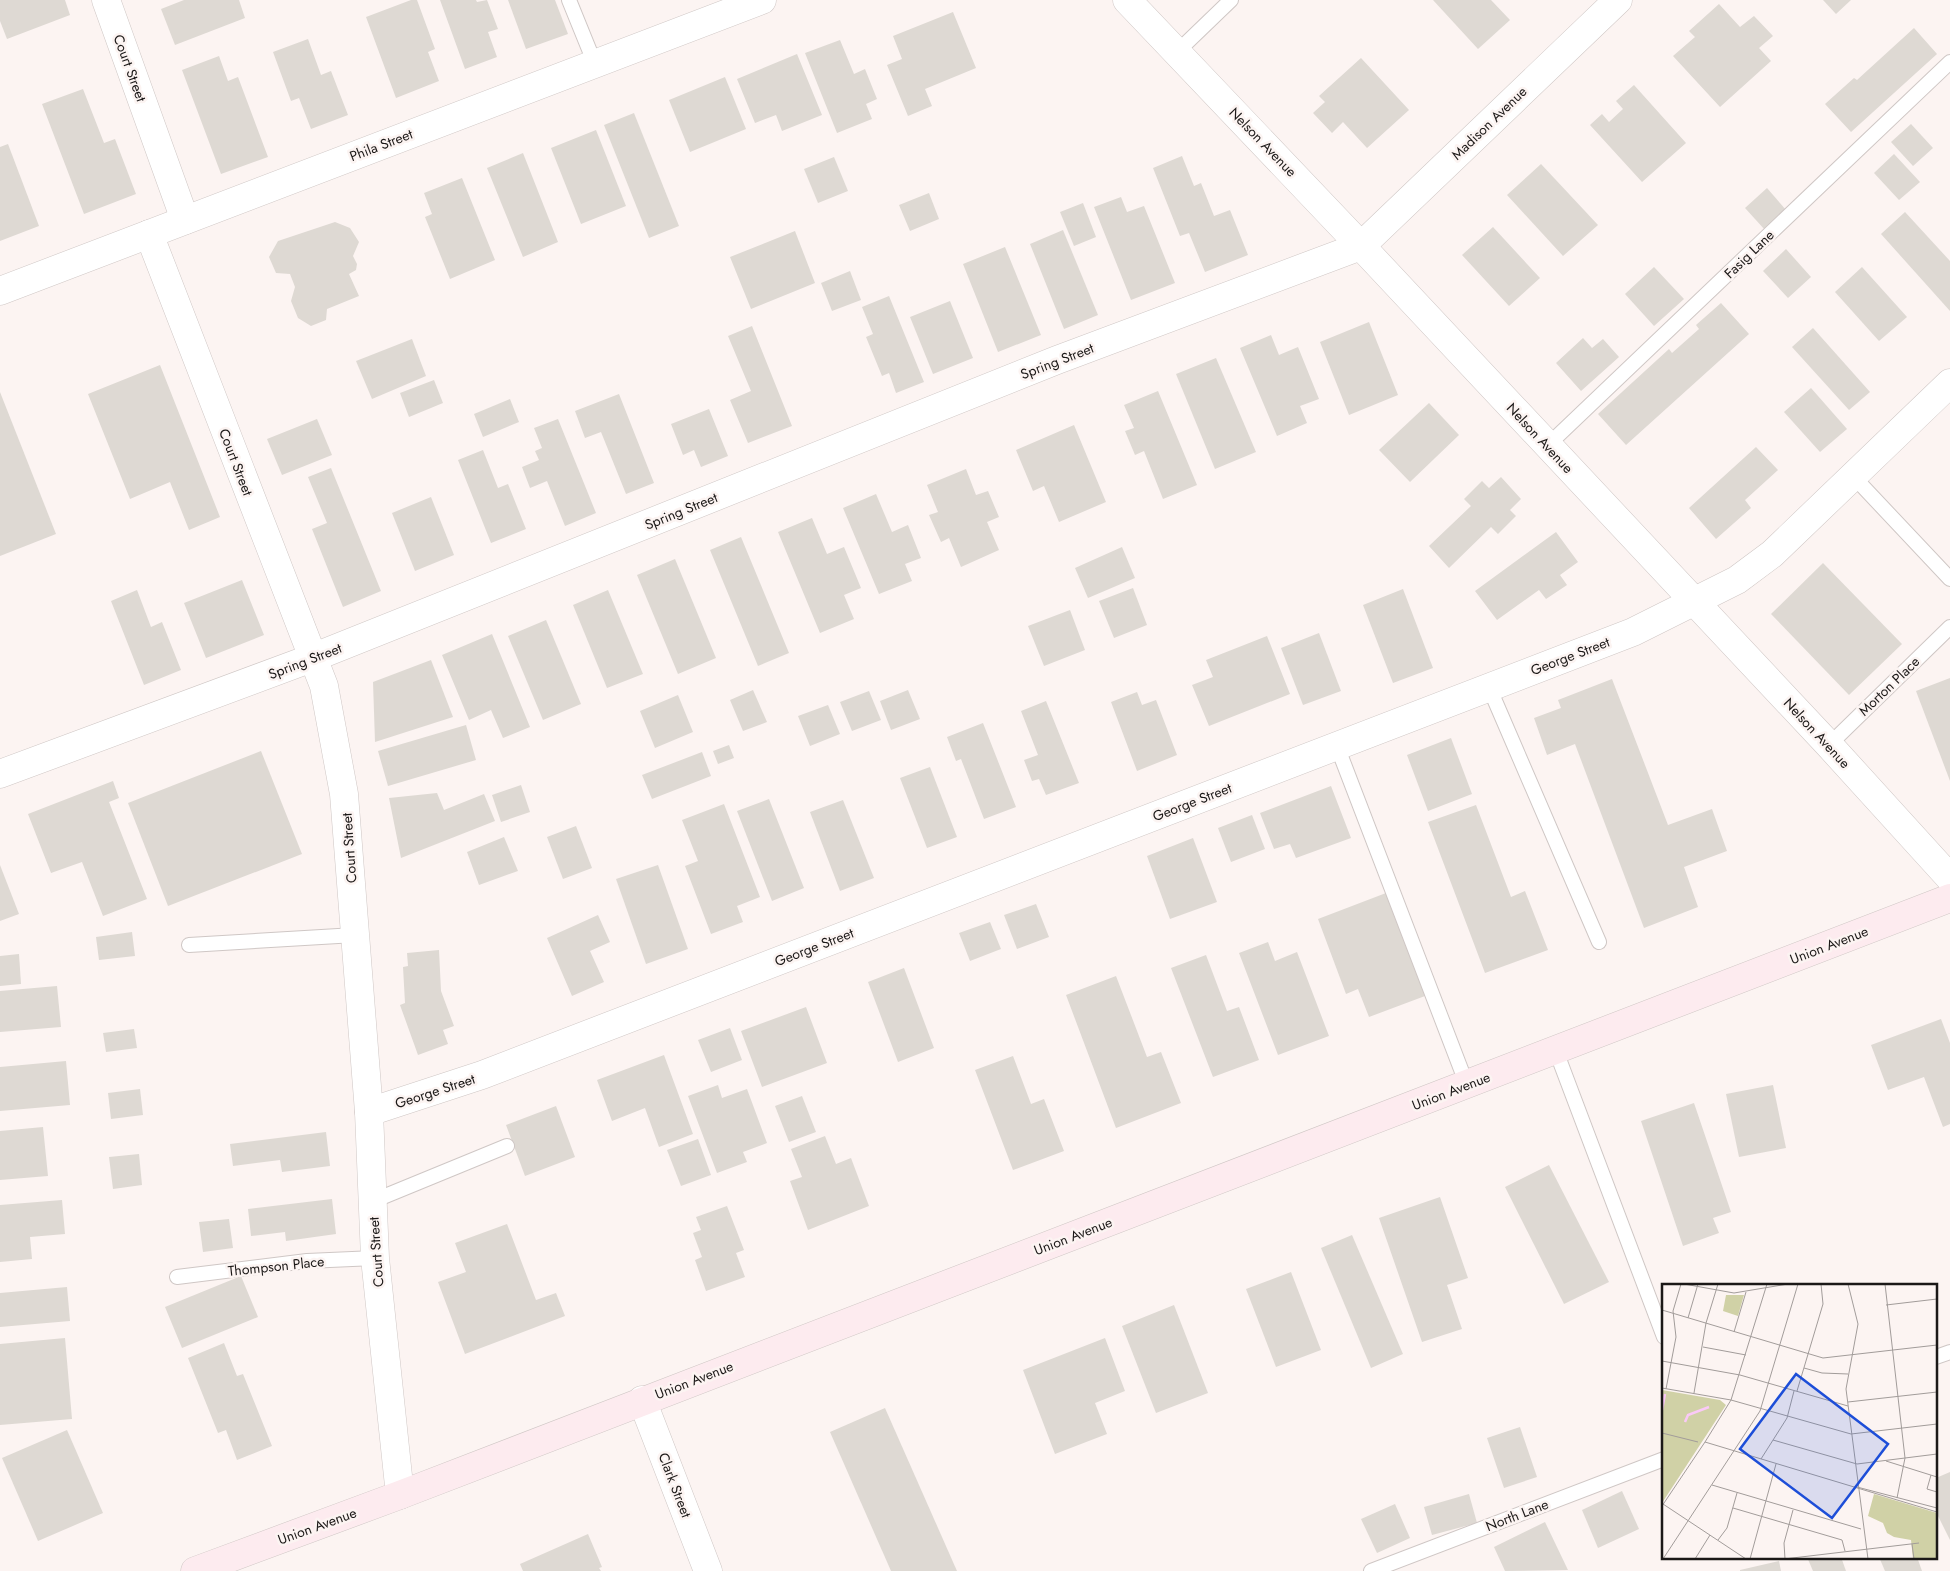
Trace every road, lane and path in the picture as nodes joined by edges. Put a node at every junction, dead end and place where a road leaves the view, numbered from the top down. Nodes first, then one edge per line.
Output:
1 (106, 0) edge
2 (569, 0) edge
3 (762, 0) edge
4 (1127, 0) edge
5 (1231, 0) edge
6 (1618, 0) edge
7 (1177, 52) junction
8 (1950, 62) edge
9 (595, 64) junction
10 (185, 220) junction
11 (149, 234) junction
12 (1361, 246) junction
13 (0, 291) edge
14 (1950, 384) edge
15 (1547, 446) junction
16 (1853, 476) junction
17 (1950, 579) edge
18 (1694, 603) junction
19 (1950, 627) edge
20 (312, 658) junction
21 (1490, 687) junction
22 (1829, 745) junction
23 (1337, 746) junction
24 (0, 774) edge
25 (1950, 878) edge
26 (1950, 898) edge
27 (355, 935) junction
28 (1599, 942) dead end
29 (189, 946) dead end
30 (1556, 1051) junction
31 (1467, 1085) junction
32 (369, 1112) junction
33 (508, 1146) dead end
34 (373, 1201) junction
35 (375, 1258) junction
36 (177, 1277) dead end
37 (1662, 1332) edge
38 (1950, 1352) edge
39 (1938, 1356) edge
40 (642, 1400) junction
41 (1662, 1460) edge
42 (400, 1495) junction
43 (195, 1571) edge
44 (708, 1571) edge
45 (1371, 1571) edge

1 - 10 street, Court Street
2 - 9 lane
3 - 9 street, Phila Street
4 - 7 street, Nelson Avenue
5 - 7 lane
6 - 12 street, Madison Avenue
7 - 12 street, Nelson Avenue
8 - 15 lane, Fasig Lane
9 - 10 street, Phila Street
10 - 11 street, Phila Street
11 - 13 street, Phila Street
11 - 20 street, Court Street
12 - 15 street, Nelson Avenue
12 - 20 street, Spring Street
14 - 16 street, George Street
15 - 18 street, Nelson Avenue
16 - 17 lane
16 - 18 street, George Street
18 - 21 street, George Street
18 - 22 street, Nelson Avenue
19 - 22 lane, Morton Place
20 - 24 street, Spring Street
20 - 27 street, Court Street
21 - 23 street, George Street
21 - 28 lane
22 - 25 street, Nelson Avenue
23 - 31 lane
23 - 32 street, George Street
26 - 30 main road, Union Avenue
27 - 29 lane
27 - 32 street, Court Street
30 - 31 main road, Union Avenue
30 - 37 lane
31 - 40 main road, Union Avenue
32 - 34 street, Court Street
33 - 34 lane
34 - 35 street, Court Street
35 - 36 lane, Thompson Place
35 - 42 street, Court Street
38 - 39 lane
40 - 42 main road, Union Avenue
40 - 44 street, Clark Street
41 - 45 lane, North Lane
42 - 43 main road, Union Avenue

